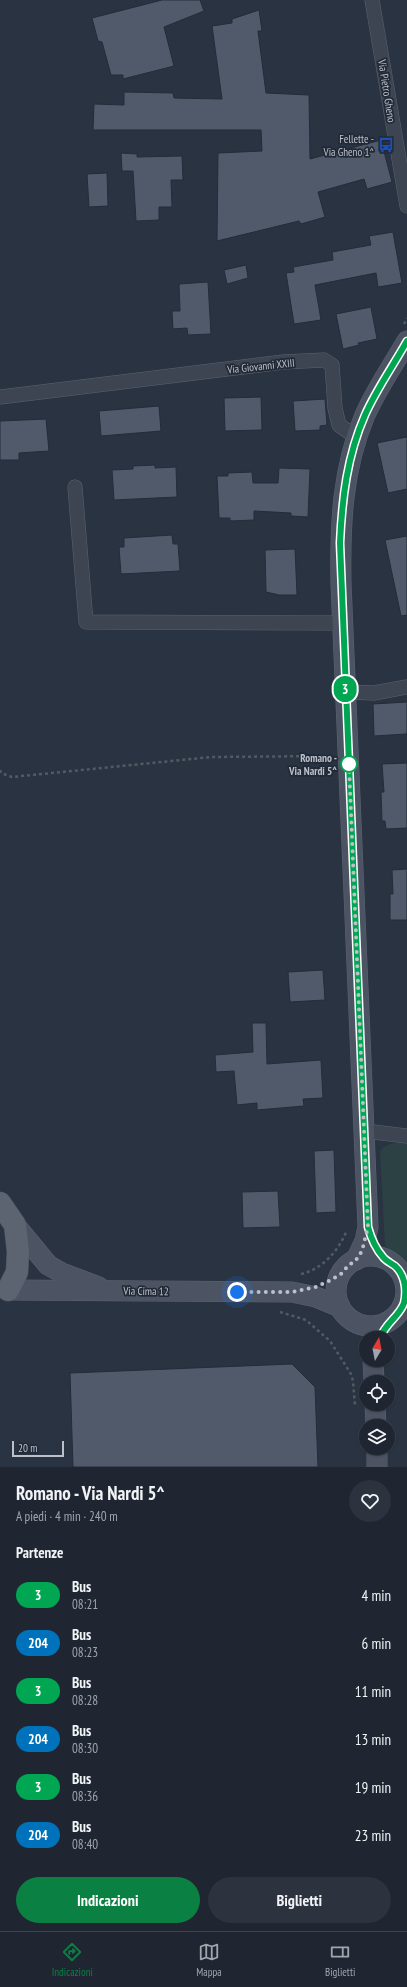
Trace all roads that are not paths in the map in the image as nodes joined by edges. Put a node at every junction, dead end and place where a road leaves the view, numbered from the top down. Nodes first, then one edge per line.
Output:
1 (372, 0) edge
2 (407, 206) edge
3 (407, 341) edge
4 (0, 397) edge
5 (356, 437) junction
6 (75, 487) dead end
7 (343, 623) junction
8 (407, 687) edge
9 (345, 692) junction
10 (365, 1131) junction
11 (407, 1136) edge
12 (0, 1203) edge
13 (15, 1225) junction
14 (358, 1226) junction
15 (384, 1259) junction
16 (356, 1260) junction
17 (341, 1274) junction
18 (406, 1281) edge
19 (293, 1283) junction
20 (3, 1286) edge
21 (110, 1291) junction
22 (406, 1303) edge
23 (347, 1314) junction
24 (384, 1330) edge
25 (360, 1331) edge
26 (377, 1455) edge
27 (377, 1467) edge

1 - 2 street, Via Pietro Gheno
3 - 5 main road
4 - 5 street, Via Giovanni XXIII
5 - 7 main road
6 - 7 street
7 - 9 main road
8 - 9 street
9 - 10 main road
10 - 11 street
10 - 14 main road
12 - 13 main road
13 - 20 main road
13 - 21 main road
14 - 15 main road
14 - 16 main road
15 - 16 main road
15 - 18 main road
16 - 17 main road
17 - 19 main road
17 - 23 main road
18 - 22 main road
19 - 21 main road, Via Cima 12
19 - 23 main road
20 - 21 main road, Via Cima 12
22 - 24 main road
23 - 24 main road
23 - 25 main road
26 - 27 main road

